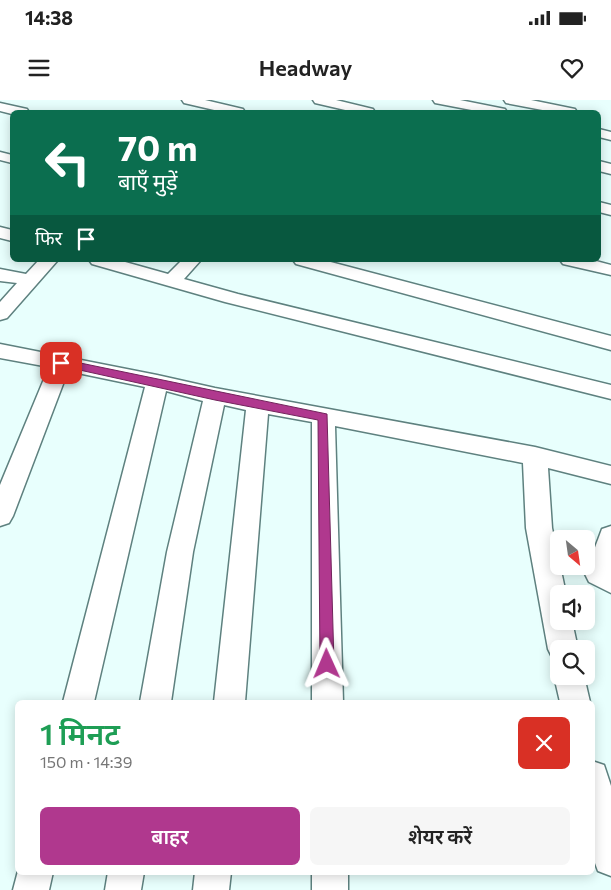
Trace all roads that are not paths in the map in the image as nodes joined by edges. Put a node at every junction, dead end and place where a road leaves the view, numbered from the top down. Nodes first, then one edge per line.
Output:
1 (189, 100) edge
2 (320, 100) edge
3 (371, 100) edge
4 (440, 100) edge
5 (512, 100) edge
6 (0, 107) edge
7 (13, 110) edge
8 (230, 110) edge
9 (353, 110) edge
10 (362, 110) edge
11 (490, 110) edge
12 (560, 110) edge
13 (47, 262) edge
14 (105, 262) edge
15 (190, 262) edge
16 (309, 262) edge
17 (577, 262) edge
18 (611, 270) edge
19 (0, 275) edge
20 (30, 280) junction
21 (172, 281) junction
22 (0, 314) edge
23 (611, 343) edge
24 (0, 351) edge
25 (61, 363) junction
26 (157, 382) junction
27 (611, 392) edge
28 (215, 396) junction
29 (258, 404) junction
30 (323, 417) junction
31 (535, 456) junction
32 (611, 475) edge
33 (0, 516) edge
34 (549, 536) edge
35 (611, 538) edge
36 (599, 573) edge
37 (562, 640) edge
38 (571, 685) edge
39 (78, 700) edge
40 (155, 700) edge
41 (229, 700) edge
42 (327, 700) edge
43 (575, 700) edge
44 (595, 791) edge
45 (611, 858) edge
46 (34, 875) edge
47 (126, 875) edge
48 (213, 875) edge
49 (330, 875) edge
50 (31, 890) edge
51 (123, 890) edge
52 (211, 890) edge
53 (330, 890) edge

1 - 8 street
2 - 9 street
3 - 10 street
4 - 11 street
5 - 12 street
6 - 7 street
13 - 20 street
14 - 21 street
15 - 21 street
16 - 23 street
17 - 18 street
19 - 20 street
20 - 22 street
21 - 27 street
24 - 25 street
25 - 26 street
25 - 33 street
26 - 28 street
26 - 39 street
28 - 29 street
28 - 40 street
29 - 30 street
29 - 41 street
30 - 31 street
30 - 42 street
31 - 32 street
31 - 34 street
34 - 37 street
35 - 36 street
38 - 43 street
44 - 45 street
46 - 50 street
47 - 51 street
48 - 52 street
49 - 53 street

